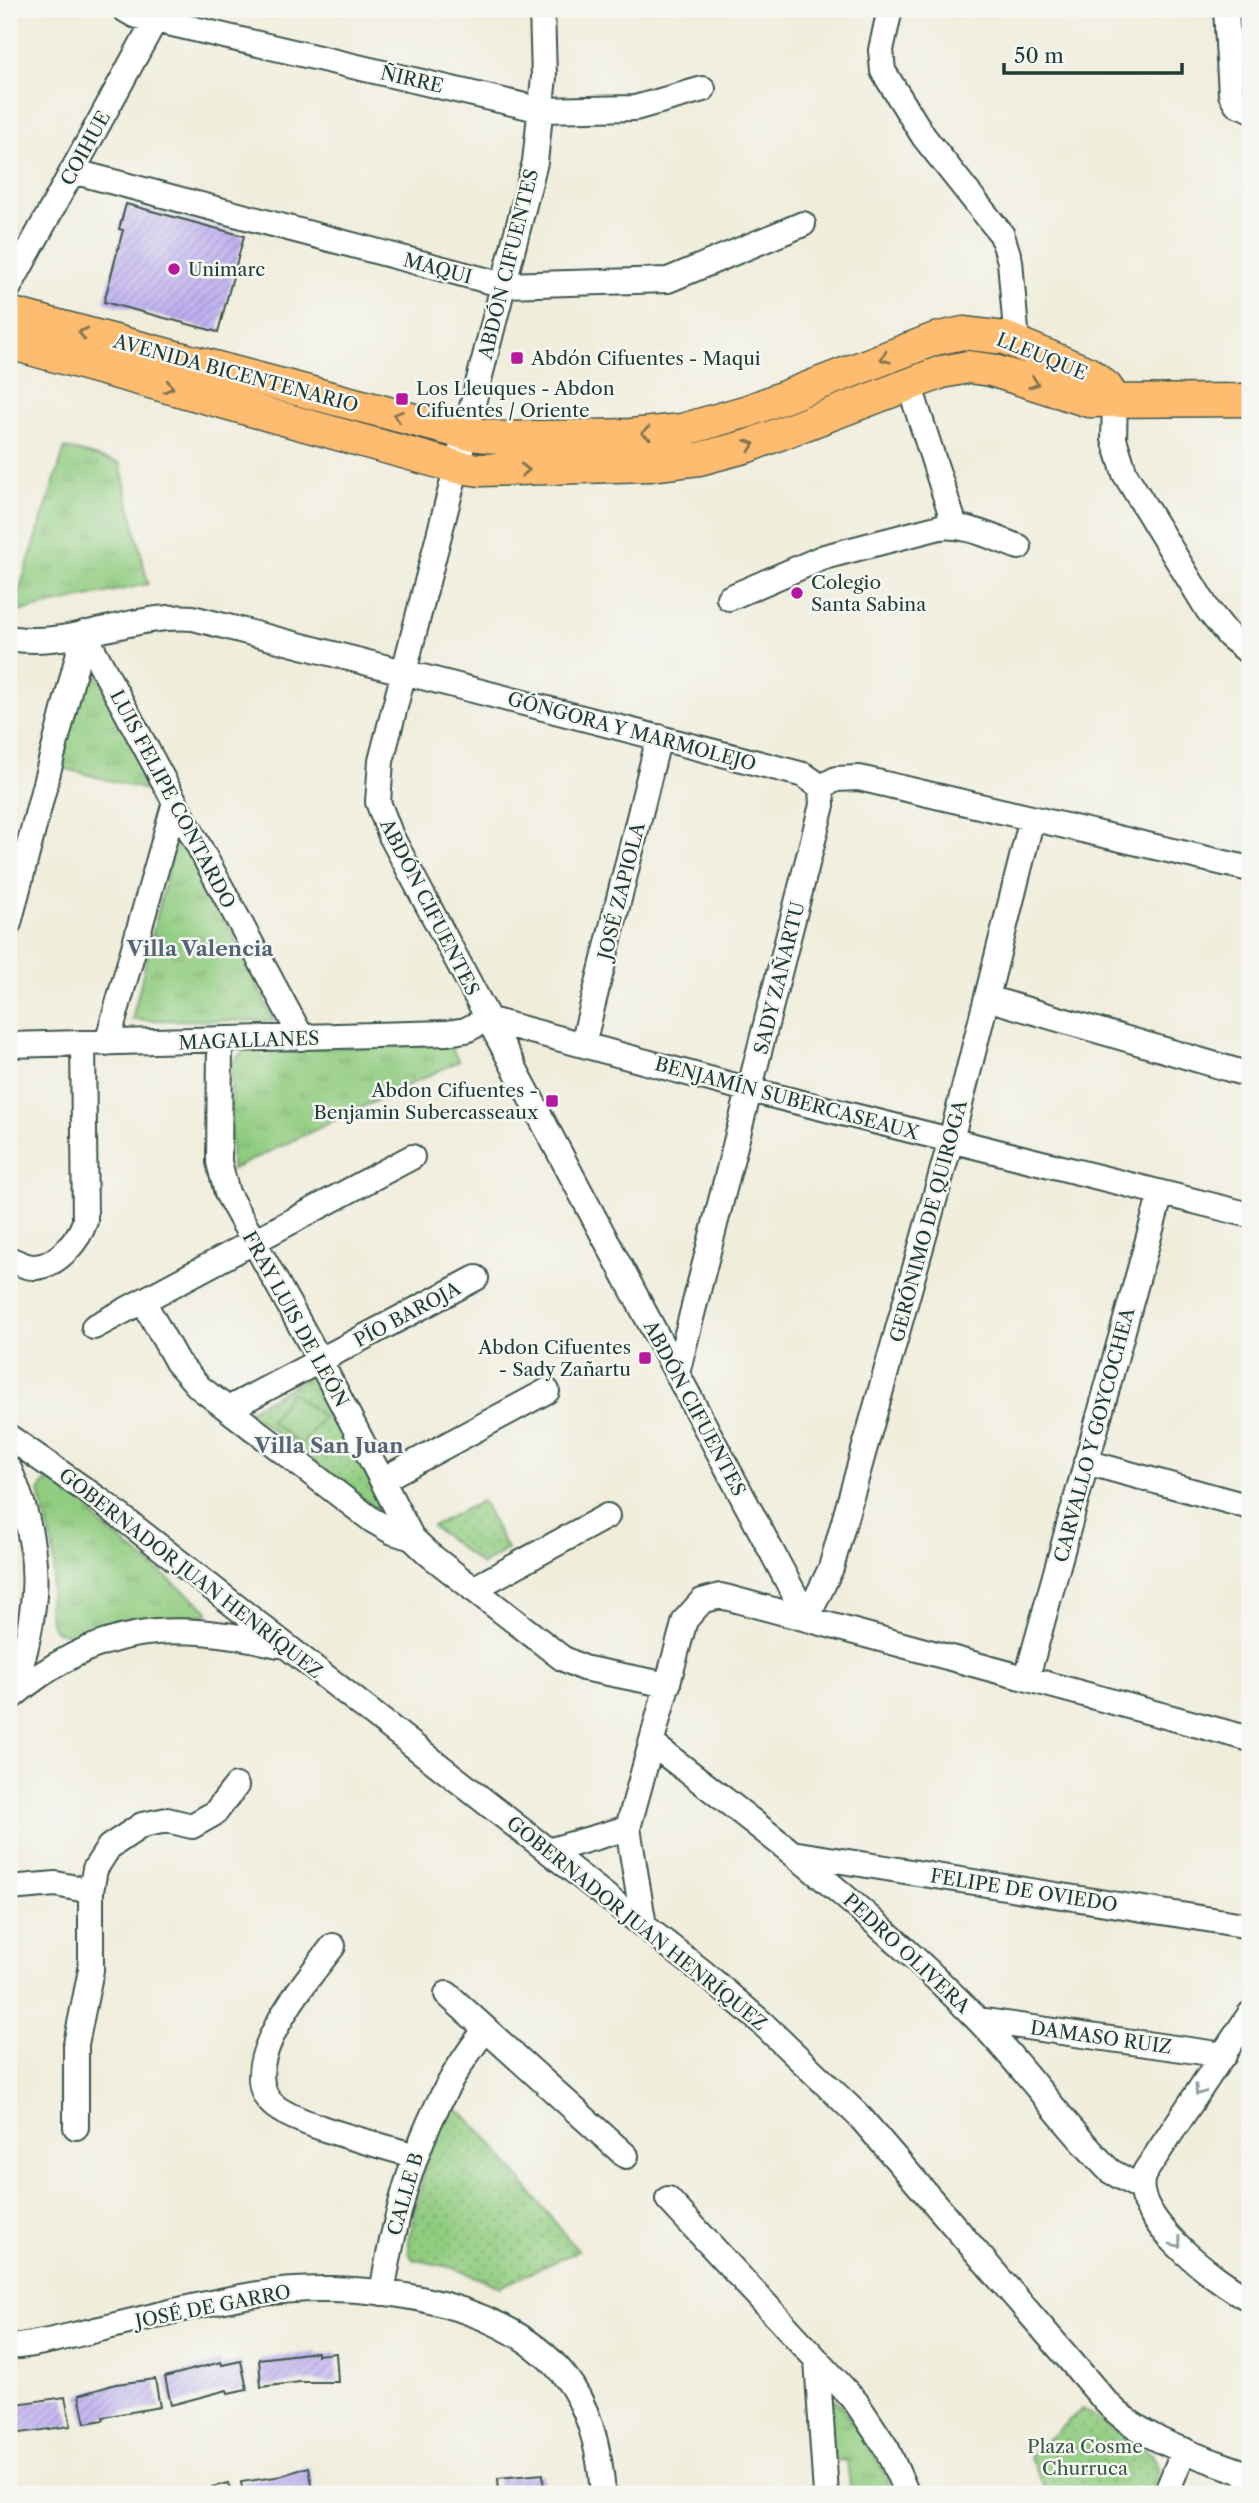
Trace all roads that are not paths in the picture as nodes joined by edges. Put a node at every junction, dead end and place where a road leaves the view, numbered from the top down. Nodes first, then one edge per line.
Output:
1 (124, 9) edge
2 (542, 9) edge
3 (890, 9) edge
4 (1226, 9) edge
5 (158, 14) edge
6 (703, 89) dead end
7 (1250, 109) edge
8 (542, 110) junction
9 (72, 171) junction
10 (803, 224) dead end
11 (505, 285) junction
12 (9, 287) edge
13 (9, 313) edge
14 (9, 343) edge
15 (1017, 343) junction
16 (909, 384) junction
17 (1115, 400) junction
18 (1250, 400) edge
19 (682, 429) junction
20 (464, 433) junction
21 (689, 461) junction
22 (457, 467) junction
23 (955, 526) junction
24 (1019, 547) dead end
25 (729, 598) dead end
26 (84, 633) junction
27 (9, 638) edge
28 (1250, 653) edge
29 (404, 672) junction
30 (659, 737) junction
31 (821, 787) junction
32 (175, 802) junction
33 (1032, 818) junction
34 (1250, 869) edge
35 (9, 923) edge
36 (987, 998) junction
37 (487, 1019) junction
38 (302, 1038) junction
39 (220, 1041) junction
40 (95, 1043) junction
41 (583, 1044) junction
42 (9, 1045) edge
43 (1250, 1075) edge
44 (750, 1090) junction
45 (951, 1140) junction
46 (412, 1157) dead end
47 (1161, 1192) junction
48 (1250, 1215) edge
49 (254, 1242) junction
50 (9, 1259) edge
51 (476, 1278) dead end
52 (143, 1301) junction
53 (94, 1327) dead end
54 (320, 1361) junction
55 (677, 1373) junction
56 (547, 1391) dead end
57 (228, 1409) junction
58 (9, 1437) edge
59 (1086, 1462) junction
60 (9, 1469) edge
61 (382, 1480) junction
62 (1250, 1507) edge
63 (607, 1516) dead end
64 (412, 1538) junction
65 (473, 1589) junction
66 (807, 1618) junction
67 (288, 1647) junction
68 (1027, 1678) junction
69 (668, 1685) junction
70 (10, 1697) edge
71 (1250, 1739) edge
72 (651, 1743) junction
73 (236, 1786) dead end
74 (628, 1828) junction
75 (548, 1851) junction
76 (798, 1854) junction
77 (9, 1888) edge
78 (91, 1891) junction
79 (644, 1926) junction
80 (1250, 1926) edge
81 (333, 1946) dead end
82 (447, 1994) dead end
83 (1250, 2014) edge
84 (978, 2020) junction
85 (486, 2029) junction
86 (1224, 2055) junction
87 (76, 2127) dead end
88 (626, 2155) dead end
89 (415, 2156) junction
90 (1139, 2187) junction
91 (668, 2199) dead end
92 (1246, 2288) edge
93 (382, 2293) junction
94 (9, 2347) edge
95 (817, 2360) junction
96 (1184, 2449) junction
97 (1250, 2475) edge
98 (603, 2494) edge
99 (826, 2494) edge
100 (907, 2494) edge
101 (1166, 2494) edge

1 - 5 street, ÑIRRE
2 - 8 street, ABDÓN CIFUENTES
3 - 15 street
4 - 7 street
5 - 8 street, ÑIRRE
5 - 9 street, COIHUE
6 - 8 street, ÑIRRE
8 - 11 street, ABDÓN CIFUENTES
9 - 11 street, MAQUI
9 - 12 street, COIHUE
10 - 11 street, MAQUI
11 - 20 street, ABDÓN CIFUENTES
20 -> 13 main road, AVENIDA BICENTENARIO
14 -> 22 main road, AVENIDA BICENTENARIO
15 - 17 main road, LLEUQUE
15 -> 19 main road, LLEUQUE
16 -> 17 main road, LLEUQUE
21 -> 16 main road, LLEUQUE
16 - 23 street
17 - 18 main road
17 - 28 street
19 -> 20 main road, LLEUQUE
19 - 21 main road
20 - 22 street, ABDÓN CIFUENTES
22 -> 21 main road, LLEUQUE
22 - 29 street, ABDÓN CIFUENTES
23 - 24 street
23 - 25 street
26 - 27 street, GÓNGORA Y MARMOLEJO
26 - 29 street, GÓNGORA Y MARMOLEJO
26 - 32 street, LUIS FELIPE CONTARDO
26 - 35 street
29 - 30 street, GÓNGORA Y MARMOLEJO
29 - 37 street, ABDÓN CIFUENTES
30 - 31 street, GÓNGORA Y MARMOLEJO
30 - 41 street, JOSÉ ZAPIOLA
31 - 33 street
31 - 44 street, SADY ZAÑARTU
32 - 38 street, LUIS FELIPE CONTARDO
32 - 40 street
33 - 34 street
33 - 36 street, GERÓNIMO DE QUIROGA
36 - 43 street
36 - 45 street, GERÓNIMO DE QUIROGA
37 - 38 street, MAGALLANES
37 - 41 street, BENJAMÍN SUBERCASEAUX
37 - 55 street, ABDÓN CIFUENTES
38 - 39 street, MAGALLANES
39 - 40 street, MAGALLANES
39 - 49 street, FRAY LUIS DE LEÓN
40 - 42 street, MAGALLANES
40 - 50 street
41 - 44 street, BENJAMÍN SUBERCASEAUX
44 - 45 street, BENJAMÍN SUBERCASEAUX
44 - 55 street, SADY ZAÑARTU
45 - 47 street, BENJAMÍN SUBERCASEAUX
45 - 66 street, GERÓNIMO DE QUIROGA
46 - 49 street
47 - 48 street, BENJAMÍN SUBERCASEAUX
47 - 59 street, CARVALLO Y GOYCOCHEA
49 - 52 street
49 - 54 street, FRAY LUIS DE LEÓN
51 - 54 street, PÍO BAROJA
52 - 53 street
52 - 57 street
54 - 57 street, PÍO BAROJA
54 - 61 street, FRAY LUIS DE LEÓN
55 - 66 street, ABDÓN CIFUENTES
56 - 61 street
57 - 64 street
58 - 67 street, GOBERNADOR JUAN HENRÍQUEZ
59 - 62 street
59 - 68 street, CARVALLO Y GOYCOCHEA
60 - 70 street
61 - 64 street, FRAY LUIS DE LEÓN
63 - 65 street
64 - 65 street, FRAY LUIS DE LEÓN
65 - 69 street, FRAY LUIS DE LEÓN
66 - 68 street
66 - 69 street
67 - 70 street
67 - 75 street, GOBERNADOR JUAN HENRÍQUEZ
68 - 71 street
69 - 72 street
72 - 74 street
72 - 76 street, PEDRO OLIVERA
73 - 78 street
74 - 75 street
74 - 79 street
75 - 79 street, GOBERNADOR JUAN HENRÍQUEZ
76 - 80 street, FELIPE DE OVIEDO
76 - 84 street, PEDRO OLIVERA
77 - 78 street
78 - 87 street
79 - 96 street, GOBERNADOR JUAN HENRÍQUEZ
81 - 89 street
82 - 85 street
83 - 86 street
84 - 86 street, DAMASO RUIZ
84 - 90 street, PEDRO OLIVERA
85 - 88 street
85 - 89 street, CALLE B
86 -> 90 street
89 - 93 street, CALLE B
90 -> 92 street
91 - 95 street
93 - 94 street, JOSÉ DE GARRO
93 - 98 street, JOSÉ DE GARRO
95 - 99 street
95 - 100 street
96 - 97 street, GOBERNADOR JUAN HENRÍQUEZ
96 - 101 street

